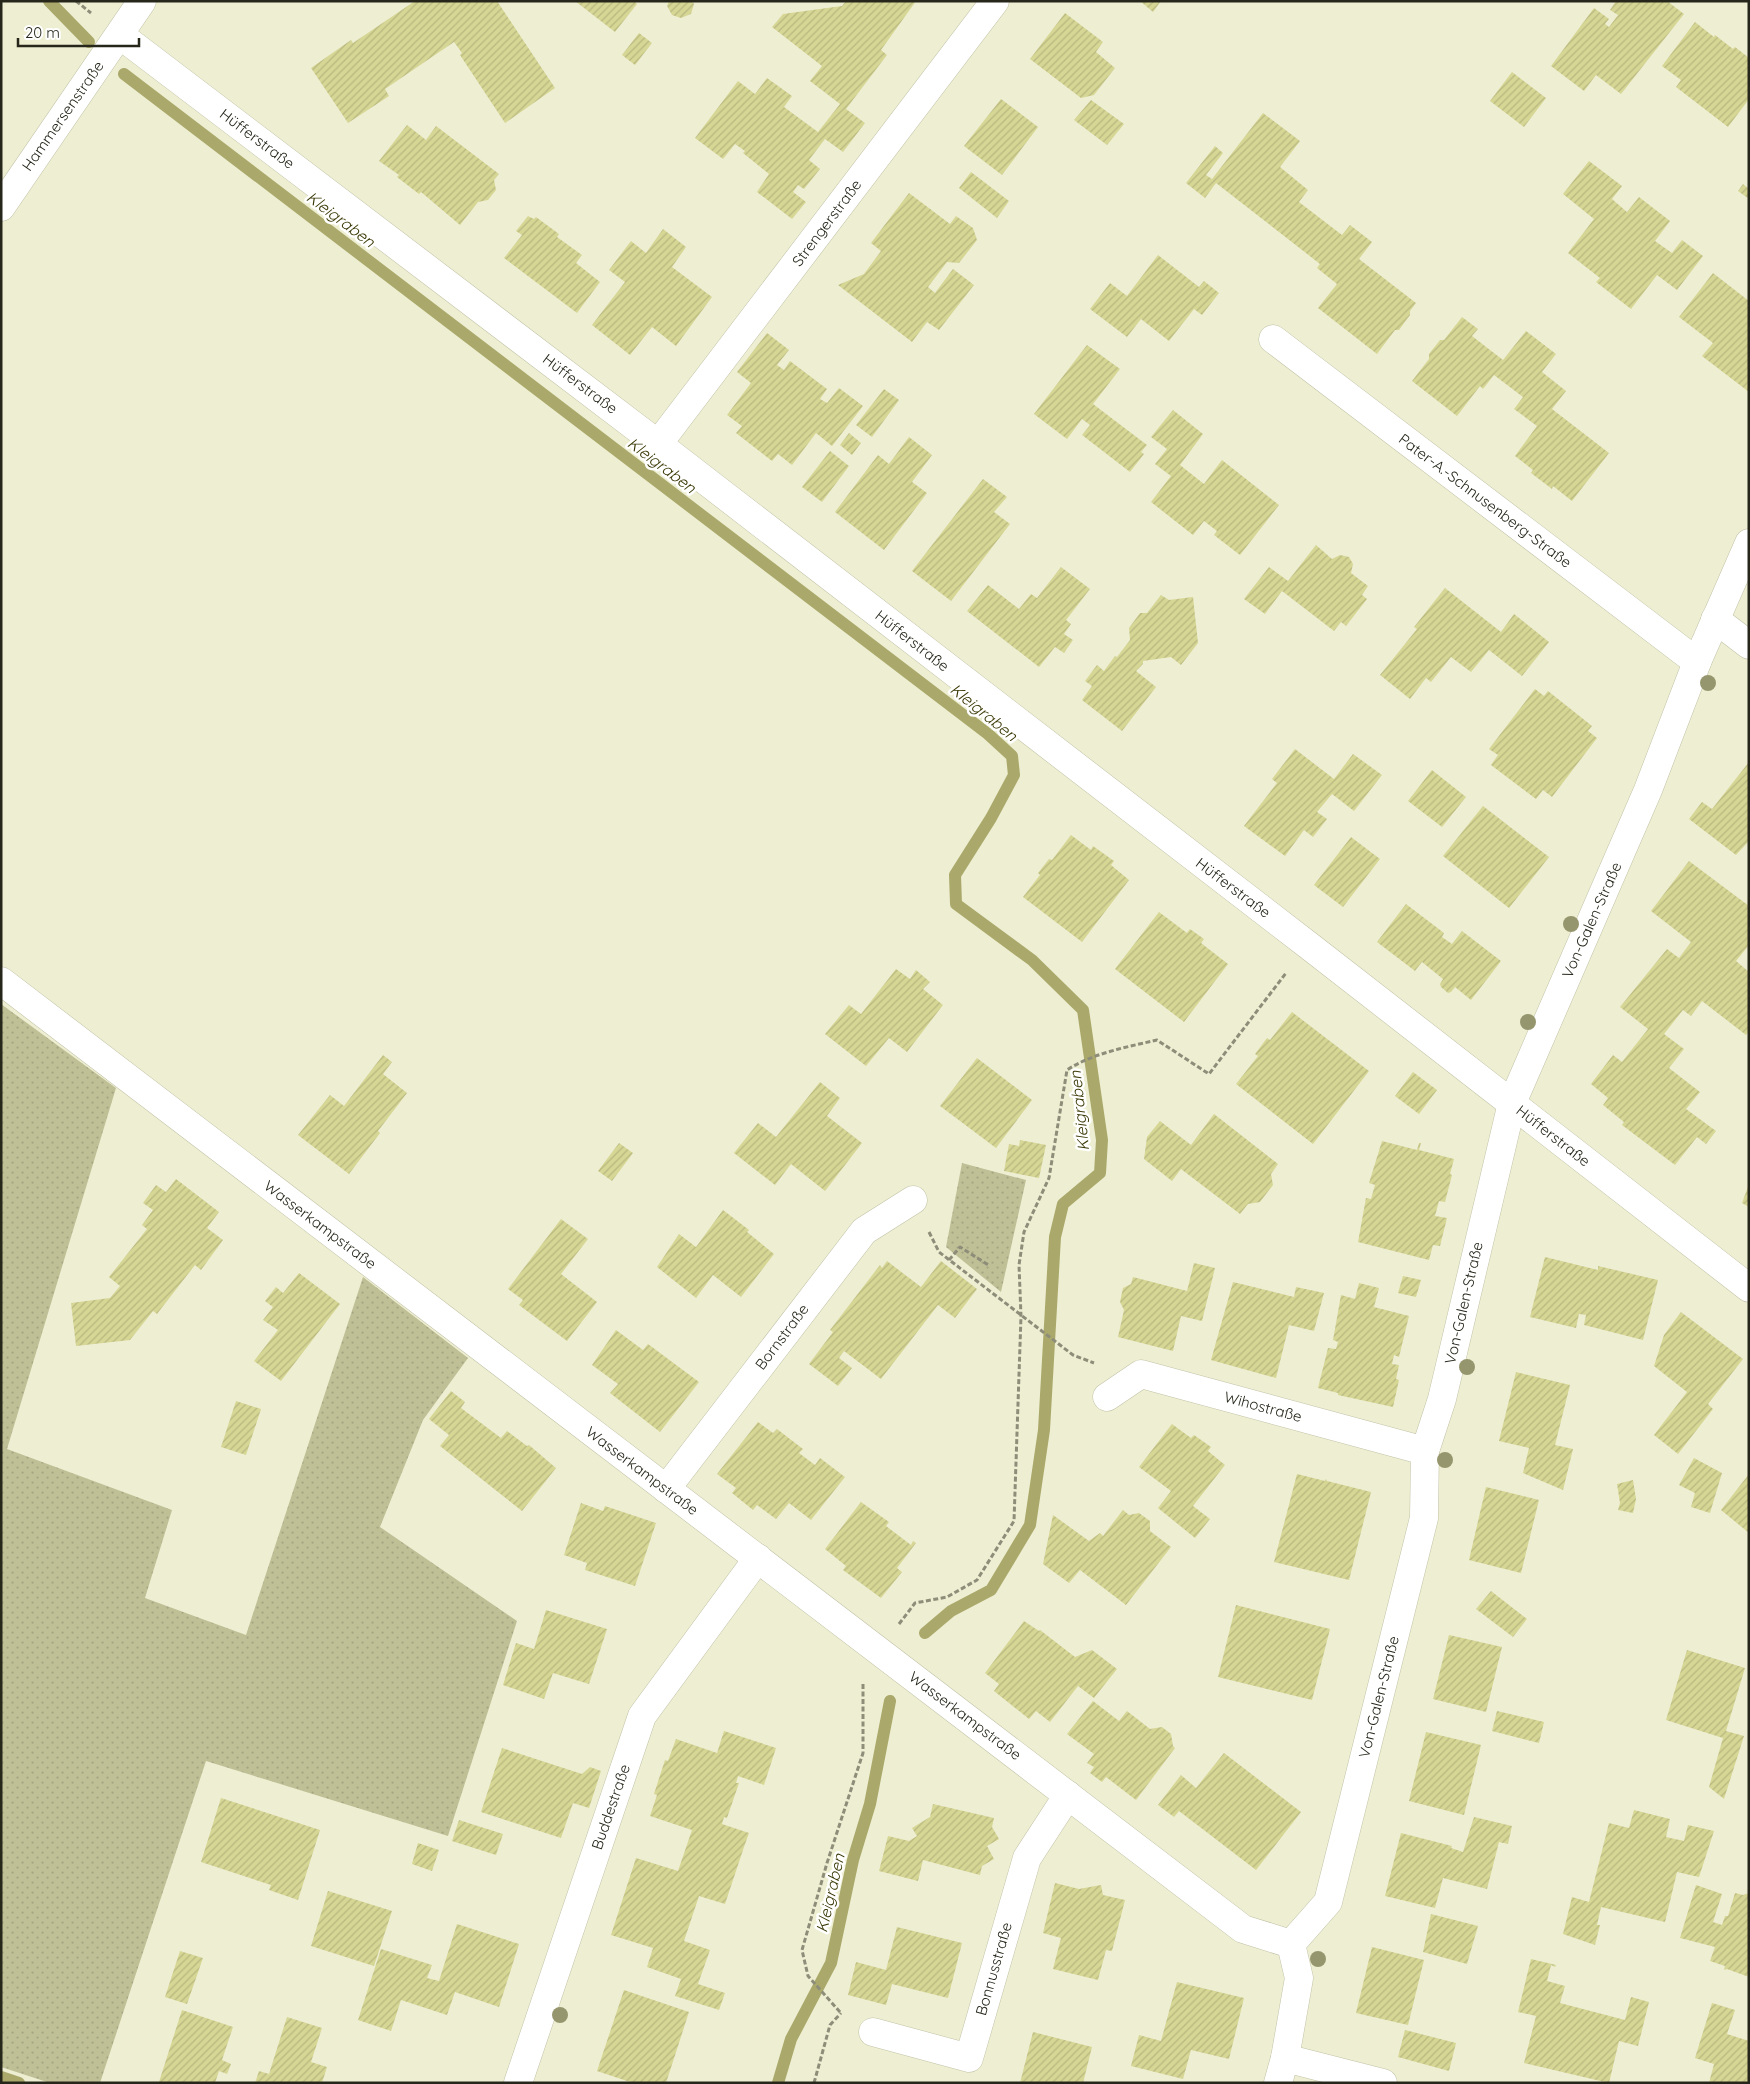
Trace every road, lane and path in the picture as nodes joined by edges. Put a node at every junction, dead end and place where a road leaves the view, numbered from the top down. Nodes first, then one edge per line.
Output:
1 (142, 1) edge
2 (995, 1) edge
3 (120, 35) junction
4 (1, 207) edge
5 (1273, 339) dead end
6 (658, 444) junction
7 (1749, 543) edge
8 (1715, 619) junction
9 (1749, 645) edge
10 (1697, 662) junction
11 (1308, 945) junction
12 (1, 981) edge
13 (1512, 1103) junction
14 (913, 1200) joint
15 (949, 1260) junction
16 (990, 1266) dead end
17 (1749, 1288) edge
18 (1021, 1316) junction
19 (1073, 1355) dead end
20 (1107, 1397) dead end
21 (1426, 1451) junction
22 (666, 1489) junction
23 (758, 1558) junction
24 (880, 1651) junction
25 (1068, 1795) junction
26 (1291, 1944) junction
27 (840, 2012) dead end
28 (873, 2032) dead end
29 (1281, 2070) edge
30 (518, 2083) edge
31 (1383, 2083) edge

1 - 3 street, Hammersenstraße
2 - 6 street, Strengerstraße
3 - 4 street, Hammersenstraße
3 - 6 street, Hüfferstraße
5 - 10 street, Pater-A.-Schnusenberg-Straße
6 - 11 street, Hüfferstraße
7 - 8 street, Von-Galen-Straße
8 - 9 street
8 - 10 street, Von-Galen-Straße
10 - 13 street, Von-Galen-Straße
11 - 13 street, Hüfferstraße
11 - 18 path
12 - 22 street, Wasserkampstraße
13 - 17 street, Hüfferstraße
13 - 21 street, Von-Galen-Straße
14 - 15 path
14 - 22 street, Bornstraße
15 - 16 path
15 - 18 path
18 - 19 path
18 - 24 path
20 - 21 street, Wihostraße
21 - 26 street, Von-Galen-Straße
22 - 23 street, Wasserkampstraße
23 - 24 street, Wasserkampstraße
23 - 30 street, Buddestraße
24 - 25 street, Wasserkampstraße
24 - 27 path
25 - 26 street, Wasserkampstraße
25 - 28 street, Bonnusstraße
26 - 29 street
29 - 31 street

